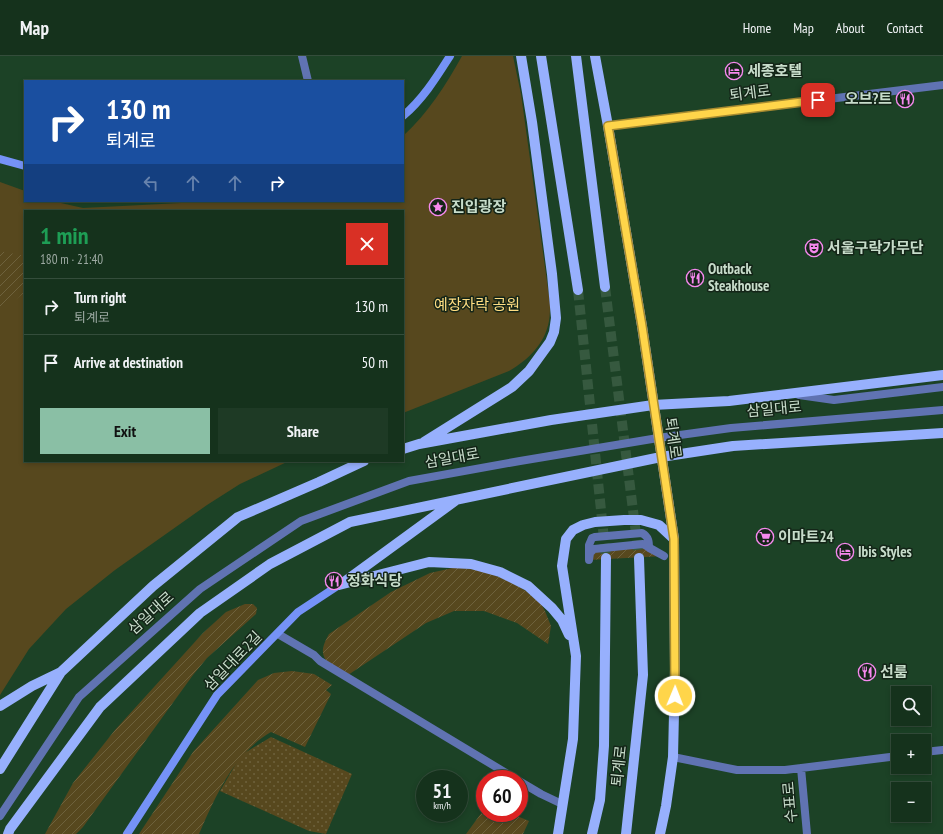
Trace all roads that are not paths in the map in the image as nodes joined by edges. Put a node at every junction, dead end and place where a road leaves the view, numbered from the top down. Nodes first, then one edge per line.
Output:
1 (302, 56) edge
2 (450, 56) edge
3 (521, 56) edge
4 (542, 56) edge
5 (576, 56) edge
6 (595, 56) edge
7 (308, 80) edge
8 (943, 85) edge
9 (404, 115) edge
10 (608, 126) junction
11 (0, 159) edge
12 (24, 166) edge
13 (605, 287) tunnel mouth
14 (578, 290) tunnel mouth
15 (943, 375) edge
16 (943, 387) edge
17 (791, 393) junction
18 (653, 405) junction
19 (943, 410) edge
20 (943, 432) edge
21 (658, 438) junction
22 (419, 444) junction
23 (404, 449) edge
24 (661, 457) junction
25 (362, 462) edge
26 (458, 498) junction
27 (595, 537) joint
28 (674, 539) junction
29 (606, 558) tunnel mouth
30 (639, 558) tunnel mouth
31 (339, 585) junction
32 (278, 634) junction
33 (576, 656) junction
34 (60, 672) junction
35 (0, 706) edge
36 (943, 750) edge
37 (931, 751) edge
38 (673, 757) junction
39 (891, 757) edge
40 (802, 768) junction
41 (0, 769) edge
42 (501, 770) edge
43 (528, 786) edge
44 (562, 804) junction
45 (0, 816) edge
46 (9, 832) edge
47 (127, 834) edge
48 (558, 834) edge
49 (592, 834) edge
50 (626, 834) edge
51 (660, 834) edge
52 (807, 834) edge

1 - 7 street
2 - 9 main road
3 - 22 main road
4 - 14 main road
5 - 13 main road
6 - 10 main road, 퇴계로
8 - 10 street, 퇴계로
10 - 18 main road, 퇴계로
11 - 12 main road
15 - 17 main road, 삼일대로
16 - 17 street
17 - 18 main road, 삼일대로
18 - 21 main road, 퇴계로
18 - 22 main road, 삼일대로
19 - 21 street, 삼일대로
20 - 24 main road
21 - 24 main road, 퇴계로
21 - 45 street, 삼일대로
22 - 23 main road, 삼일대로
24 - 26 main road
24 - 28 main road, 퇴계로
25 - 34 main road, 삼일대로
26 - 31 main road
26 - 46 main road
27 - 27 street
28 - 33 main road
28 - 38 main road, 퇴계로
29 - 49 main road, 퇴계로
30 - 50 main road, 퇴계로
31 - 32 main road, 삼일대로2길
31 - 33 main road
32 - 42 street
32 - 47 main road, 삼일대로2길
33 - 44 main road
34 - 35 main road
34 - 41 main road, 삼일대로
36 - 37 street
38 - 40 street
38 - 51 main road, 퇴계로
39 - 40 street
40 - 52 street, 수표로
43 - 44 street
44 - 48 main road

